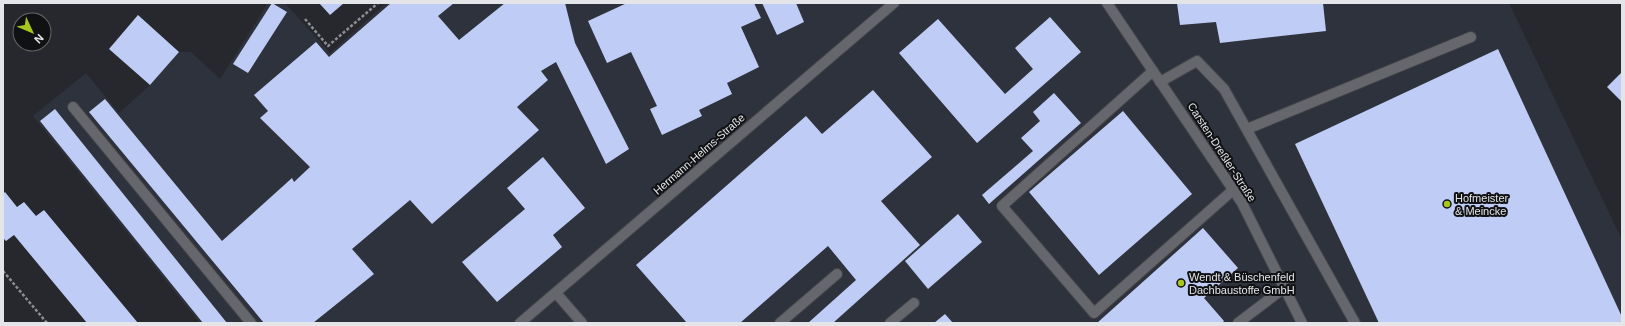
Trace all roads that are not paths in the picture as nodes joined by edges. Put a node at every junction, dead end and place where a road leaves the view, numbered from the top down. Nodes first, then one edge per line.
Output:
1 (894, 3) edge
2 (1108, 3) edge
3 (1471, 37) dead end
4 (1153, 71) junction
5 (1160, 82) junction
6 (72, 107) dead end
7 (1247, 130) junction
8 (1233, 190) junction
9 (837, 274) dead end
10 (1284, 288) junction
11 (556, 293) junction
12 (914, 303) dead end
13 (251, 323) edge
14 (520, 323) edge
15 (582, 323) edge
16 (780, 323) edge
17 (890, 323) edge
18 (1238, 323) edge
19 (1302, 323) edge
20 (1355, 323) edge

1 - 11 street, Hermann-Helms-Straße
2 - 4 street, Carsten-Dreßler-Straße
3 - 7 street
4 - 5 street, Carsten-Dreßler-Straße
4 - 8 street
5 - 7 street
5 - 8 street, Carsten-Dreßler-Straße
6 - 13 street
7 - 20 street
8 - 10 street, Carsten-Dreßler-Straße
9 - 16 street
10 - 18 street
10 - 19 street, Carsten-Dreßler-Straße
11 - 14 street, Hermann-Helms-Straße
11 - 15 street
12 - 17 street

